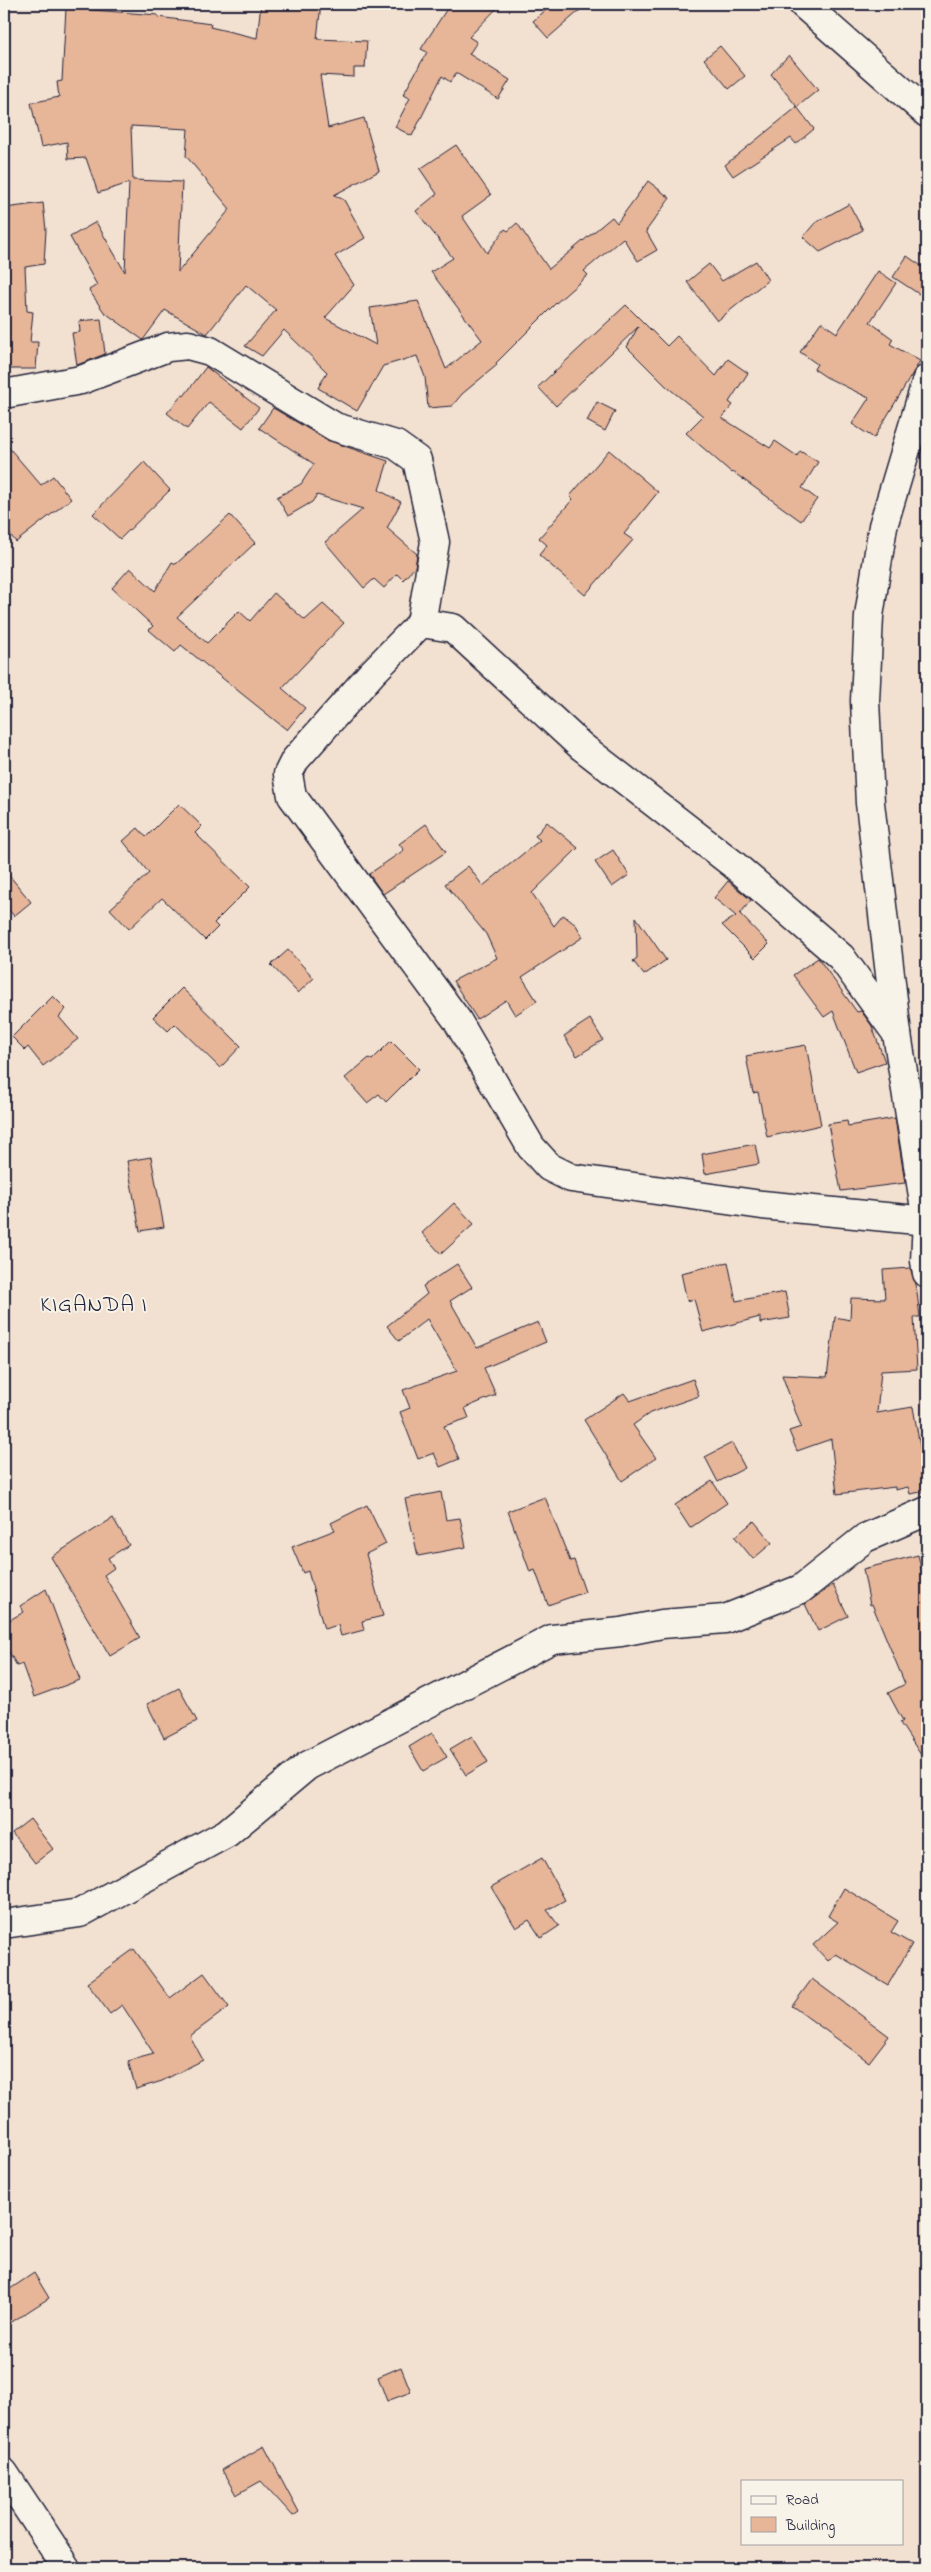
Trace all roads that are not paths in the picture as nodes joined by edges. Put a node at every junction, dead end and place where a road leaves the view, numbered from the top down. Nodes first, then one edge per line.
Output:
1 (803, 4) edge
2 (927, 113) edge
3 (927, 379) edge
4 (4, 394) edge
5 (421, 623) junction
6 (897, 1034) junction
7 (927, 1221) edge
8 (927, 1273) edge
9 (927, 1511) edge
10 (4, 1924) edge
11 (4, 2473) edge
12 (67, 2568) edge

1 - 2 street
3 - 6 street
4 - 5 street
5 - 6 street
5 - 7 street
6 - 7 street
7 - 8 street
9 - 10 street
11 - 12 street

